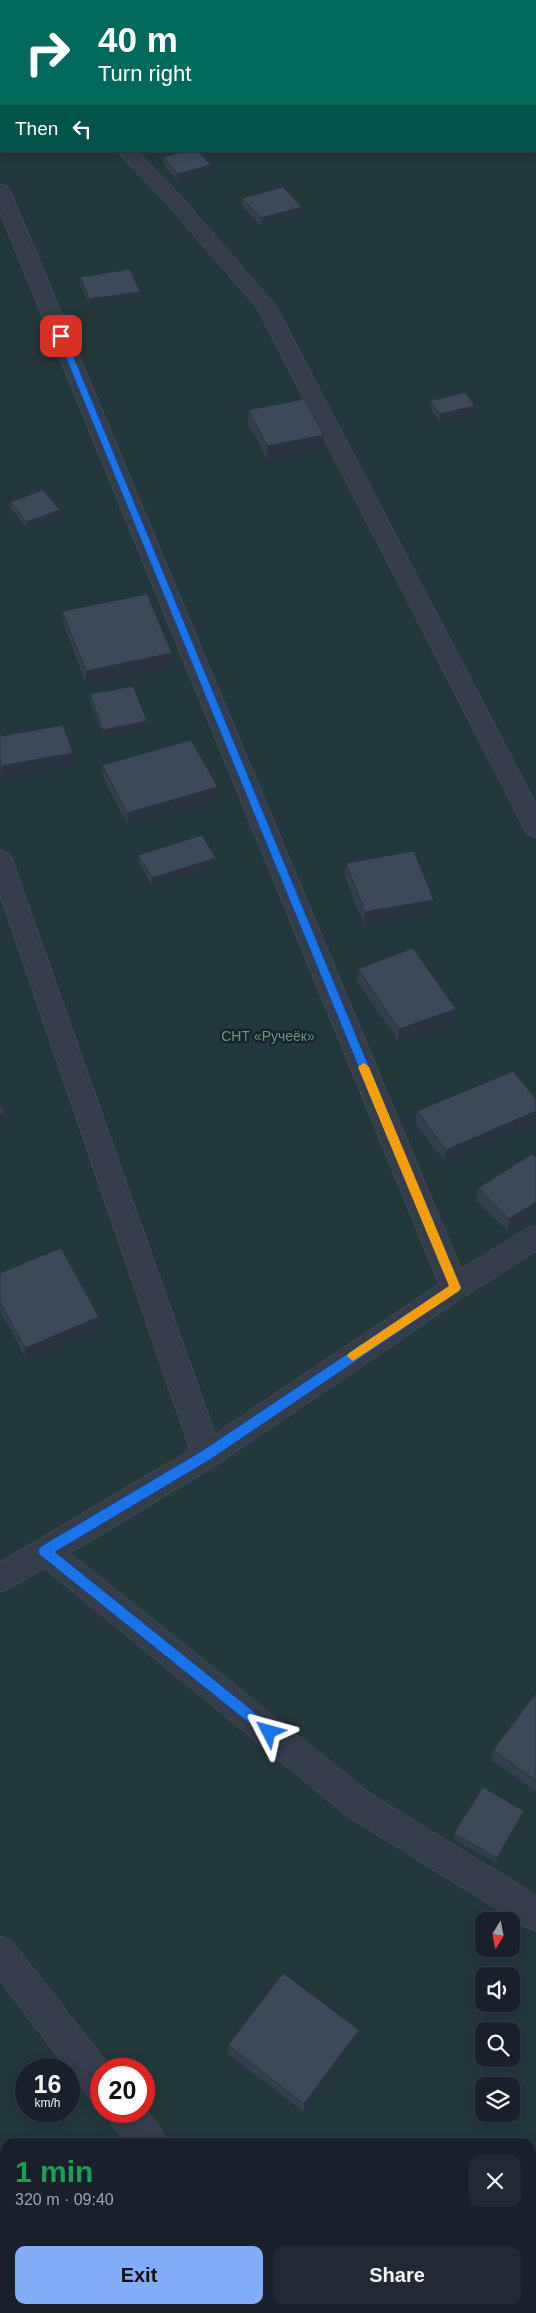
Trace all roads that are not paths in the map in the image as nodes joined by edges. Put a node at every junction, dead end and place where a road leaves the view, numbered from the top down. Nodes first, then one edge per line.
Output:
1 (127, 152) edge
2 (0, 190) edge
3 (536, 828) edge
4 (0, 859) edge
5 (536, 1237) edge
6 (455, 1288) junction
7 (207, 1455) junction
8 (45, 1551) junction
9 (0, 1578) edge
10 (536, 1914) edge
11 (0, 1953) edge
12 (90, 2069) edge
13 (133, 2123) edge
14 (145, 2138) edge

1 - 3 street
2 - 6 street
4 - 7 street
5 - 6 street
6 - 7 street
7 - 8 street
8 - 9 street
8 - 10 street
11 - 12 street
13 - 14 street

